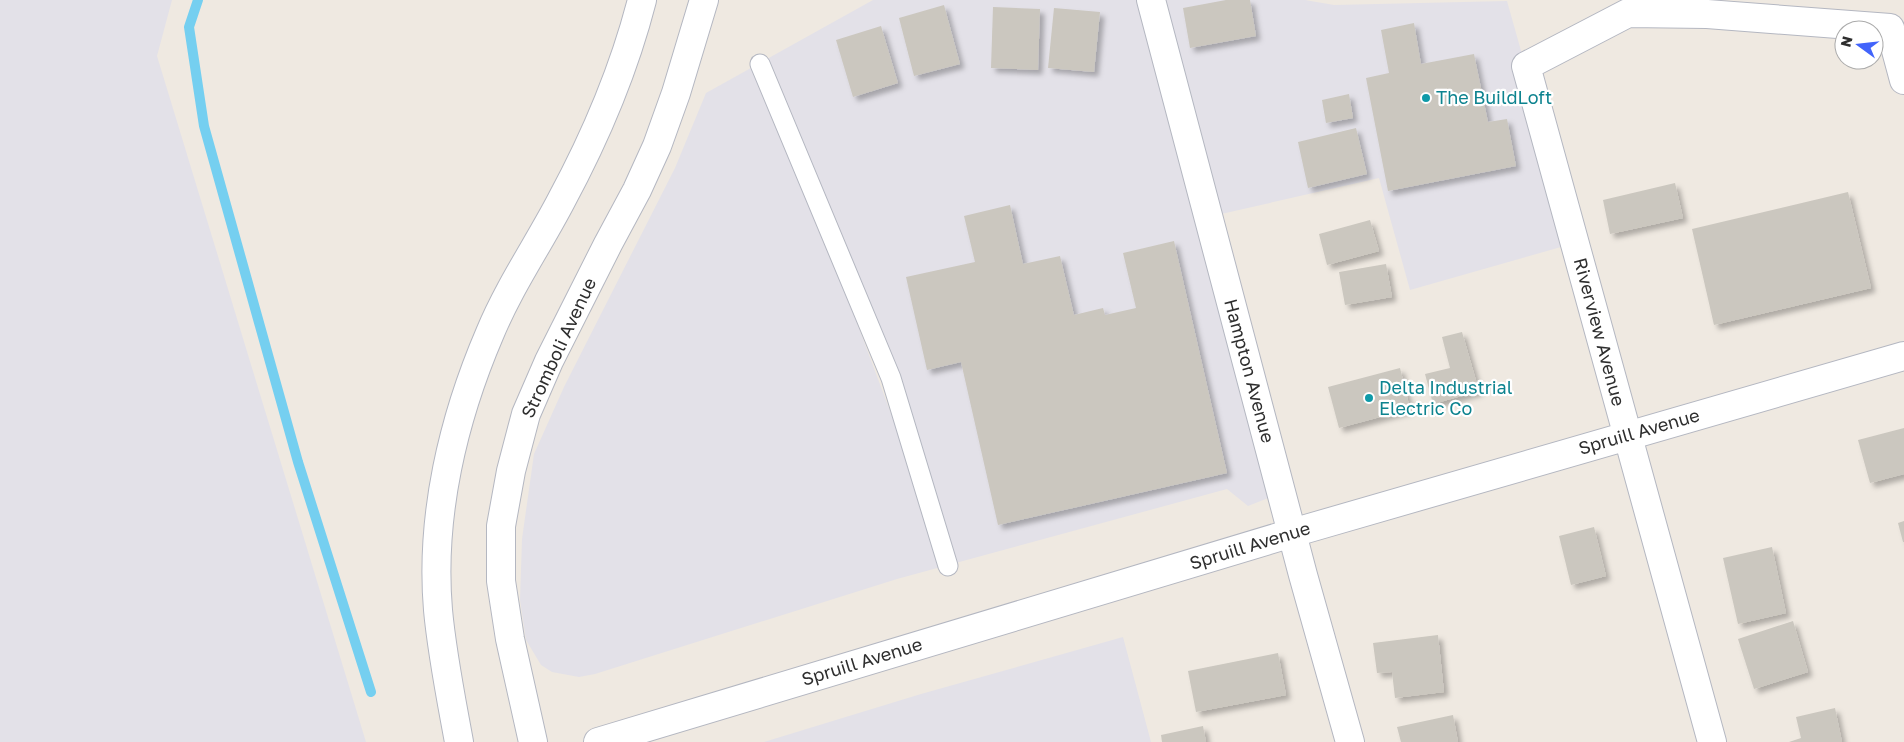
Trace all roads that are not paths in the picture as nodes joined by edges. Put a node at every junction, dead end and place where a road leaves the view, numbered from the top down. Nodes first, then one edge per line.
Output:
1 (642, 0) edge
2 (704, 0) edge
3 (1151, 0) edge
4 (760, 64) dead end
5 (1904, 80) edge
6 (1904, 356) edge
7 (1628, 435) junction
8 (1292, 533) junction
9 (948, 566) dead end
10 (460, 742) edge
11 (533, 742) edge
12 (598, 742) edge
13 (1350, 742) edge
14 (1712, 742) edge

1 - 10 street
2 - 11 street, Stromboli Avenue
3 - 8 street, Hampton Avenue
4 - 9 lane
5 - 7 street, Riverview Avenue
6 - 7 street, Spruill Avenue
7 - 8 street, Spruill Avenue
7 - 14 street, Riverview Avenue
8 - 12 street, Spruill Avenue
8 - 13 street, Hampton Avenue

